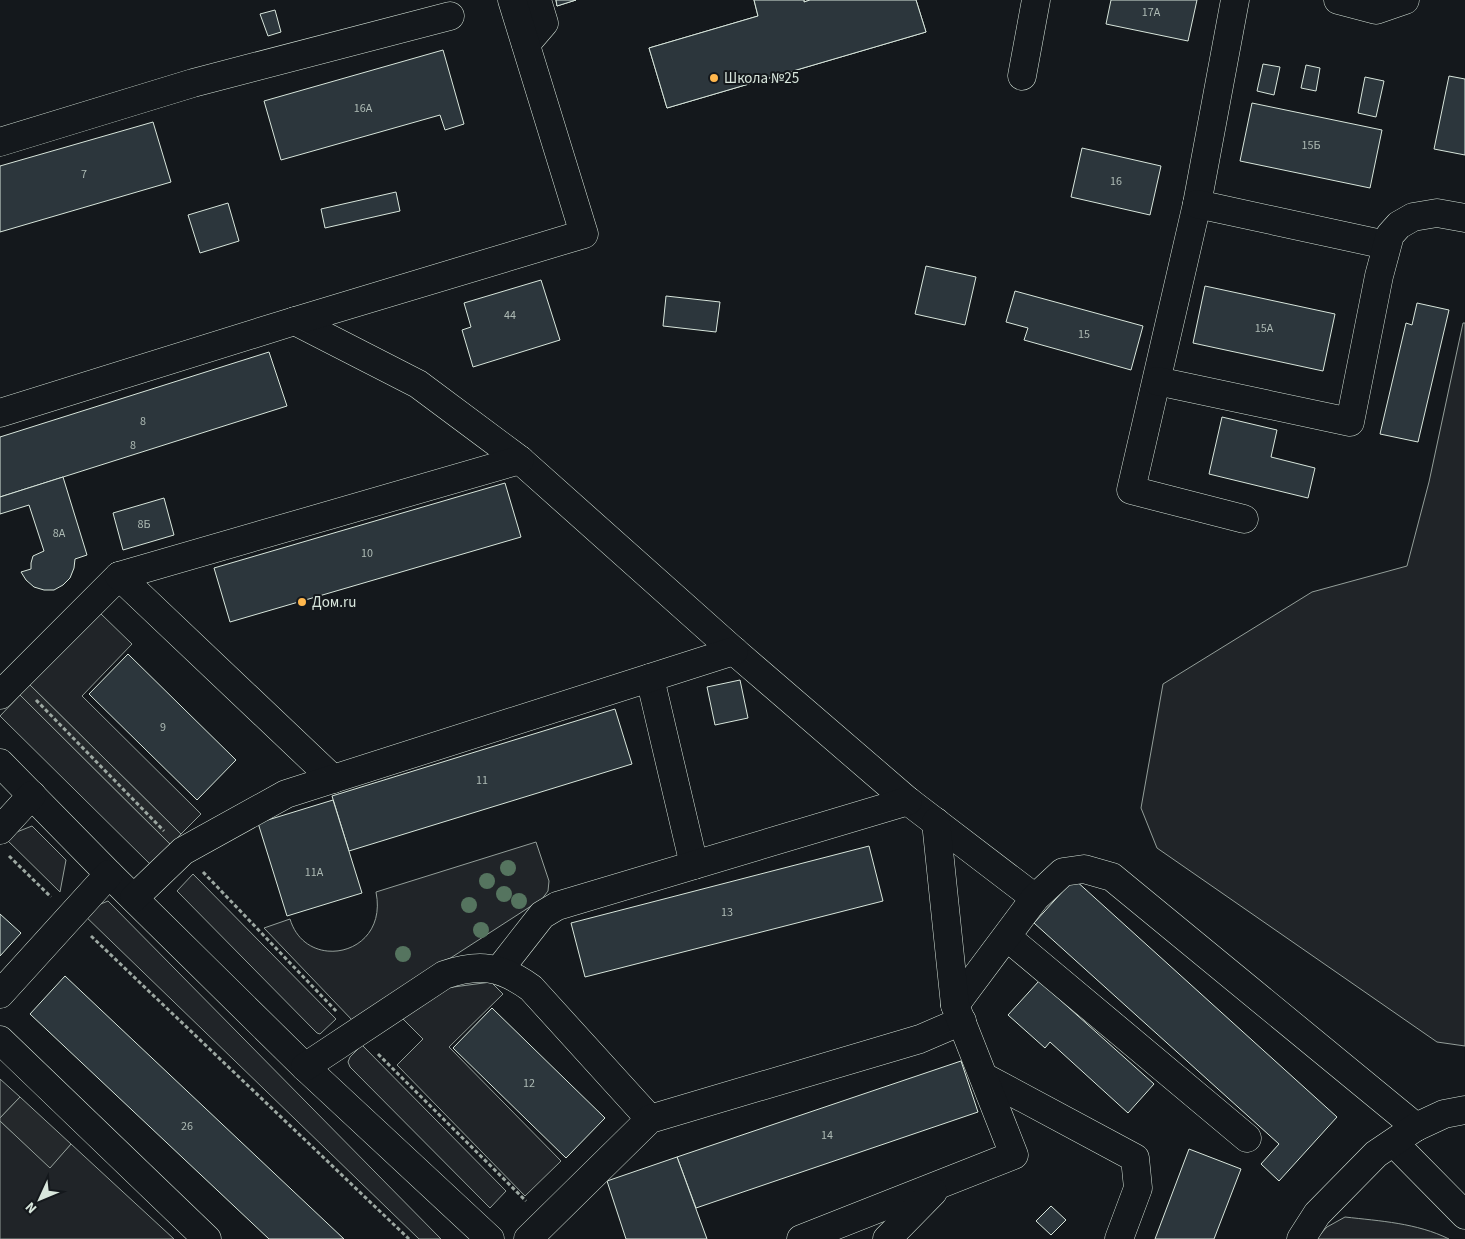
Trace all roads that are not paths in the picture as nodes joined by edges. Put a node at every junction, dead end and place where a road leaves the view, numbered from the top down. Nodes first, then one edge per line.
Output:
1 (512, 0) edge
2 (537, 0) edge
3 (1036, 0) edge
4 (1234, 0) edge
5 (1338, 0) edge
6 (1405, 0) edge
7 (450, 16) dead end
8 (526, 44) junction
9 (1022, 76) dead end
10 (0, 142) edge
11 (1198, 204) junction
12 (1465, 218) edge
13 (1386, 245) junction
14 (295, 321) junction
15 (1158, 381) junction
16 (0, 413) edge
17 (520, 460) junction
18 (1244, 519) dead end
19 (119, 576) junction
20 (734, 651) junction
21 (650, 678) junction
22 (8, 687) edge
23 (0, 763) edge
24 (333, 779) junction
25 (32, 795) junction
26 (908, 800) junction
27 (936, 822) junction
28 (4, 842) edge
29 (694, 865) junction
30 (109, 874) junction
31 (134, 898) junction
32 (1035, 898) junction
33 (1007, 938) junction
34 (498, 970) junction
35 (0, 994) edge
36 (958, 1013) junction
37 (0, 1040) edge
38 (305, 1067) junction
39 (984, 1077) junction
40 (1465, 1110) edge
41 (650, 1119) junction
42 (1416, 1127) junction
43 (1246, 1138) dead end
44 (1394, 1143) junction
45 (941, 1184) junction
46 (1465, 1215) edge
47 (537, 1230) edge
48 (208, 1239) edge
49 (490, 1239) edge
50 (801, 1239) edge
51 (887, 1239) edge
52 (1119, 1239) edge
53 (1301, 1239) edge

1 - 8 street
2 - 8 street
3 - 9 street
4 - 11 street
5 - 6 street
7 - 10 street
8 - 14 street
11 - 13 street
11 - 15 street
12 - 13 street
13 - 15 street
14 - 16 street
14 - 17 street
15 - 18 street
17 - 19 street
17 - 20 street
19 - 22 street
19 - 24 street
20 - 21 street
20 - 26 street
21 - 24 street
21 - 29 street
23 - 25 street
24 - 31 street
25 - 28 street
25 - 30 street
26 - 27 street
26 - 29 street
27 - 32 street
27 - 36 street
29 - 34 street
30 - 31 street
30 - 35 street
31 - 38 street
32 - 33 street
32 - 42 street
33 - 36 street
33 - 43 street
34 - 38 street
34 - 41 street
36 - 39 street
36 - 41 street
37 - 48 street
38 - 49 street
39 - 45 street
39 - 52 street
40 - 42 street
41 - 47 street
42 - 44 street
44 - 46 street
44 - 53 street
45 - 50 street
45 - 51 street

